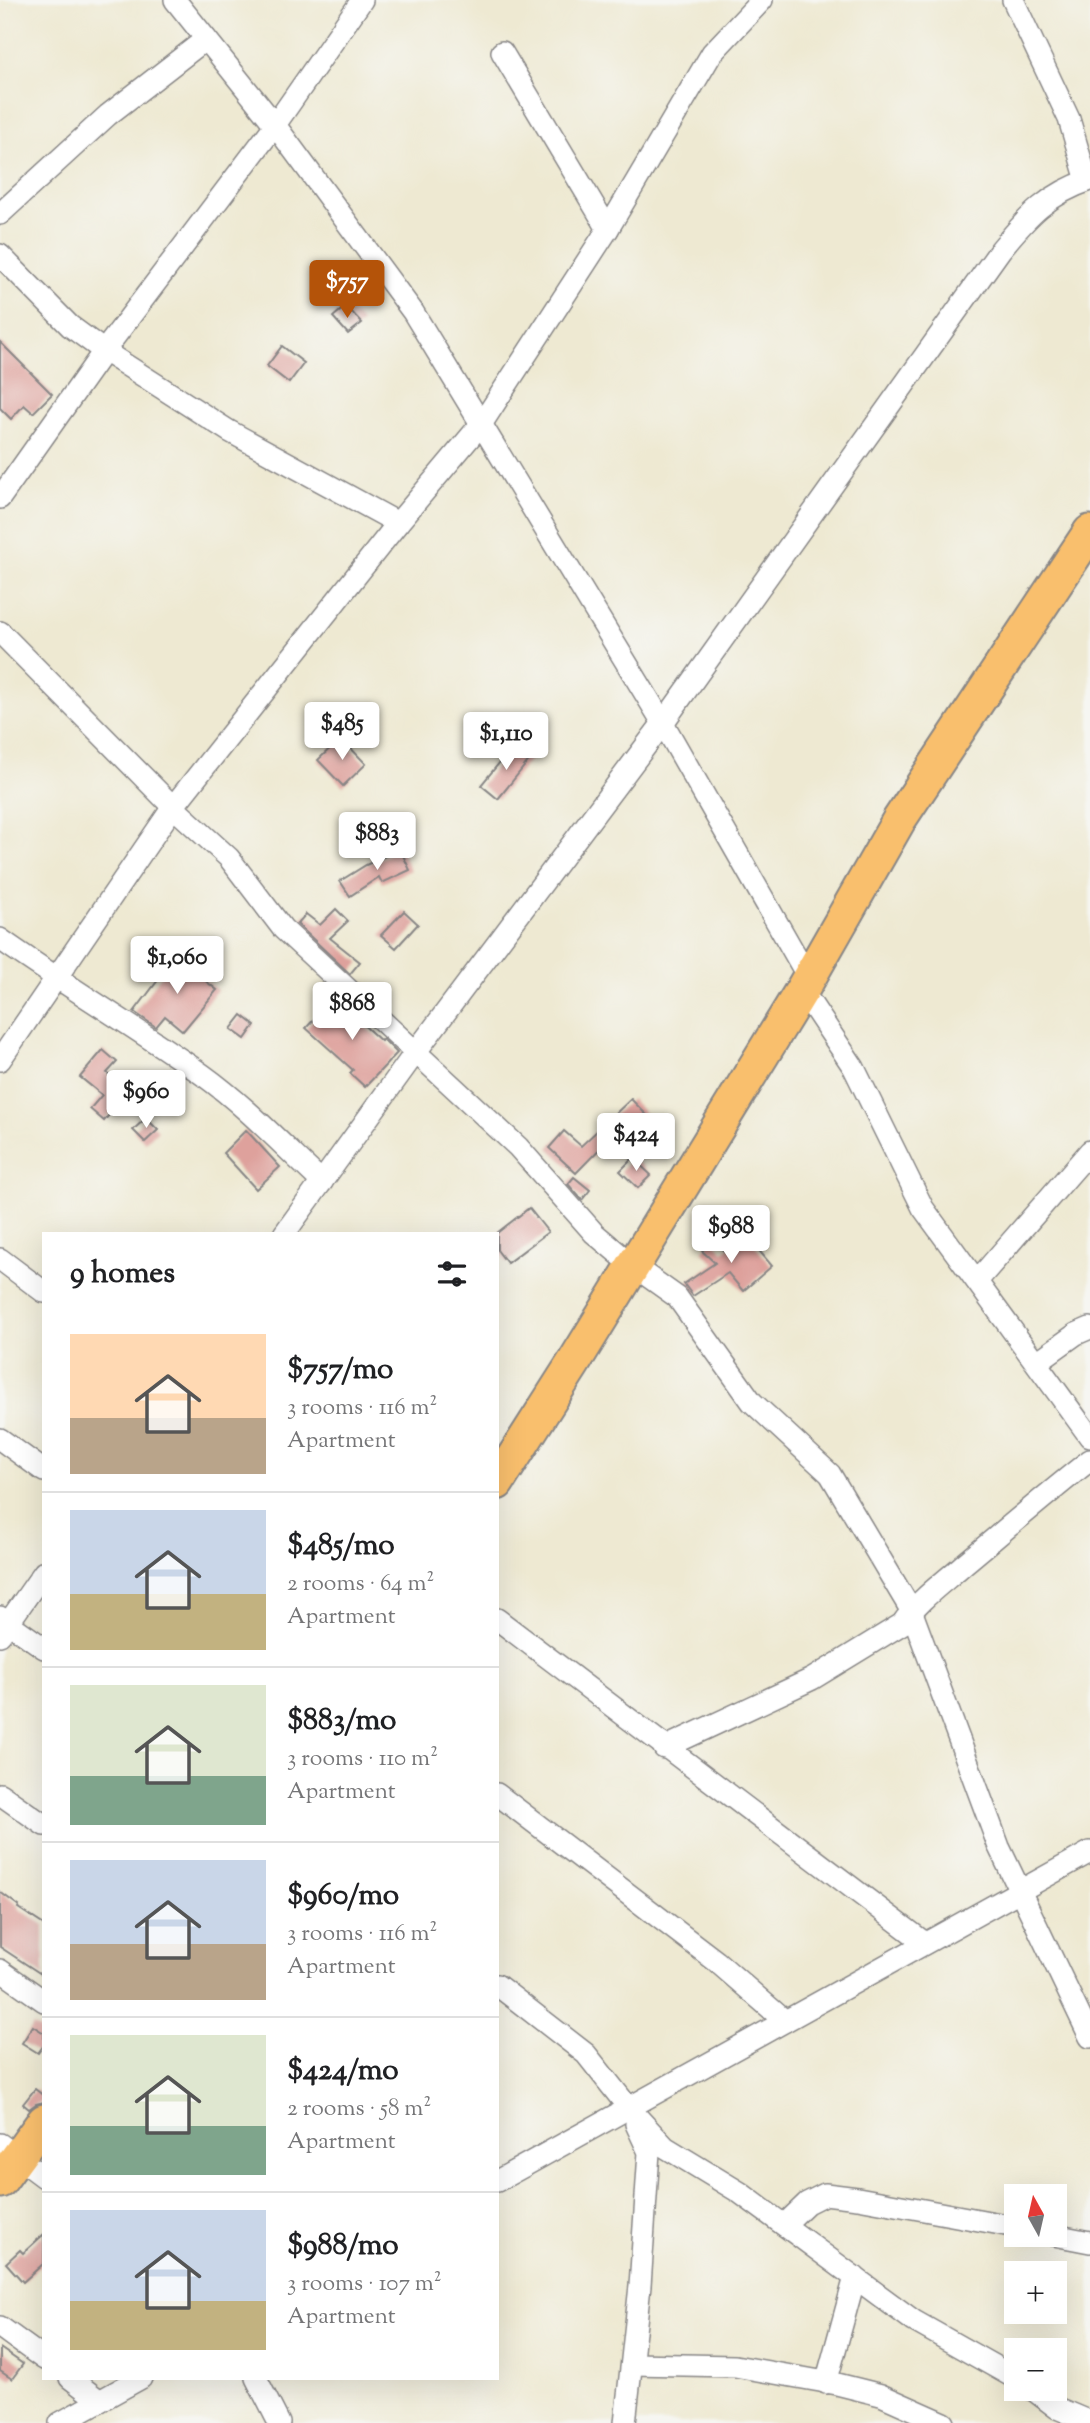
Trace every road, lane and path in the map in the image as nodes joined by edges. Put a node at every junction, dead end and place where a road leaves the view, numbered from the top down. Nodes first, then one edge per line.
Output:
1 (175, 0) edge
2 (362, 0) edge
3 (1013, 0) edge
4 (757, 2) edge
5 (206, 39) junction
6 (502, 52) dead end
7 (275, 125) junction
8 (1089, 181) edge
9 (0, 215) edge
10 (608, 229) junction
11 (0, 255) edge
12 (104, 351) junction
13 (482, 423) junction
14 (0, 498) edge
15 (398, 523) junction
16 (1090, 532) edge
17 (0, 632) edge
18 (663, 723) junction
19 (173, 807) junction
20 (0, 939) edge
21 (56, 979) junction
22 (805, 984) junction
23 (415, 1053) junction
24 (1, 1055) edge
25 (1090, 1151) edge
26 (322, 1182) junction
27 (286, 1232) edge
28 (0, 1259) edge
29 (632, 1265) junction
30 (977, 1281) junction
31 (42, 1290) edge
32 (1090, 1328) edge
33 (1037, 1363) junction
34 (1090, 1437) edge
35 (0, 1439) edge
36 (1090, 1460) edge
37 (42, 1470) edge
38 (499, 1480) edge
39 (42, 1575) edge
40 (911, 1610) junction
41 (499, 1621) edge
42 (3, 1625) edge
43 (42, 1647) edge
44 (664, 1748) junction
45 (0, 1794) edge
46 (499, 1796) edge
47 (42, 1824) edge
48 (1090, 1852) edge
49 (1021, 1891) junction
50 (925, 1943) junction
51 (0, 1970) edge
52 (499, 1987) edge
53 (42, 2000) edge
54 (785, 2021) junction
55 (1090, 2037) edge
56 (628, 2108) junction
57 (42, 2123) edge
58 (6, 2161) edge
59 (42, 2176) edge
60 (499, 2177) edge
61 (784, 2225) junction
62 (1004, 2225) edge
63 (1068, 2238) edge
64 (1090, 2242) edge
65 (855, 2277) junction
66 (0, 2327) edge
67 (42, 2358) edge
68 (632, 2364) junction
69 (1004, 2372) edge
70 (73, 2380) edge
71 (137, 2380) edge
72 (257, 2380) edge
73 (826, 2382) junction
74 (100, 2401) junction
75 (1043, 2401) edge
76 (1056, 2415) edge
77 (1090, 2422) edge
78 (60, 2423) edge
79 (279, 2423) edge
80 (625, 2423) edge
81 (944, 2423) edge

1 - 5 street
2 - 7 street
3 - 8 street
4 - 10 street
5 - 7 street
5 - 9 street
6 - 10 street
7 - 12 street
7 - 13 street
8 - 18 street
10 - 13 street
11 - 12 street
12 - 14 street
12 - 15 street
13 - 15 street
13 - 18 street
15 - 19 street
16 - 22 main road
17 - 19 street
18 - 22 street
18 - 23 street
19 - 21 street
19 - 23 street
20 - 21 street
21 - 24 street
21 - 26 street
22 - 29 main road
22 - 30 street
23 - 26 street
23 - 29 street
25 - 30 street
26 - 27 street
28 - 31 street
29 - 38 main road
29 - 40 street
30 - 33 street
32 - 33 street
33 - 34 street
35 - 37 street
36 - 40 street
39 - 42 street
40 - 44 street
40 - 49 street
41 - 44 street
42 - 43 street
44 - 50 street
45 - 47 street
46 - 54 street
48 - 49 street
49 - 50 street
49 - 55 street
50 - 54 street
51 - 53 street
52 - 56 street
54 - 56 street
56 - 60 street
56 - 61 street
56 - 68 street
57 - 58 main road
58 - 59 street
61 - 62 street
61 - 65 street
63 - 64 street
65 - 69 street
65 - 73 street
66 - 67 street
68 - 73 street
68 - 80 street
70 - 74 street
71 - 74 street
72 - 79 street
73 - 81 street
74 - 78 street
75 - 76 street
76 - 77 street

